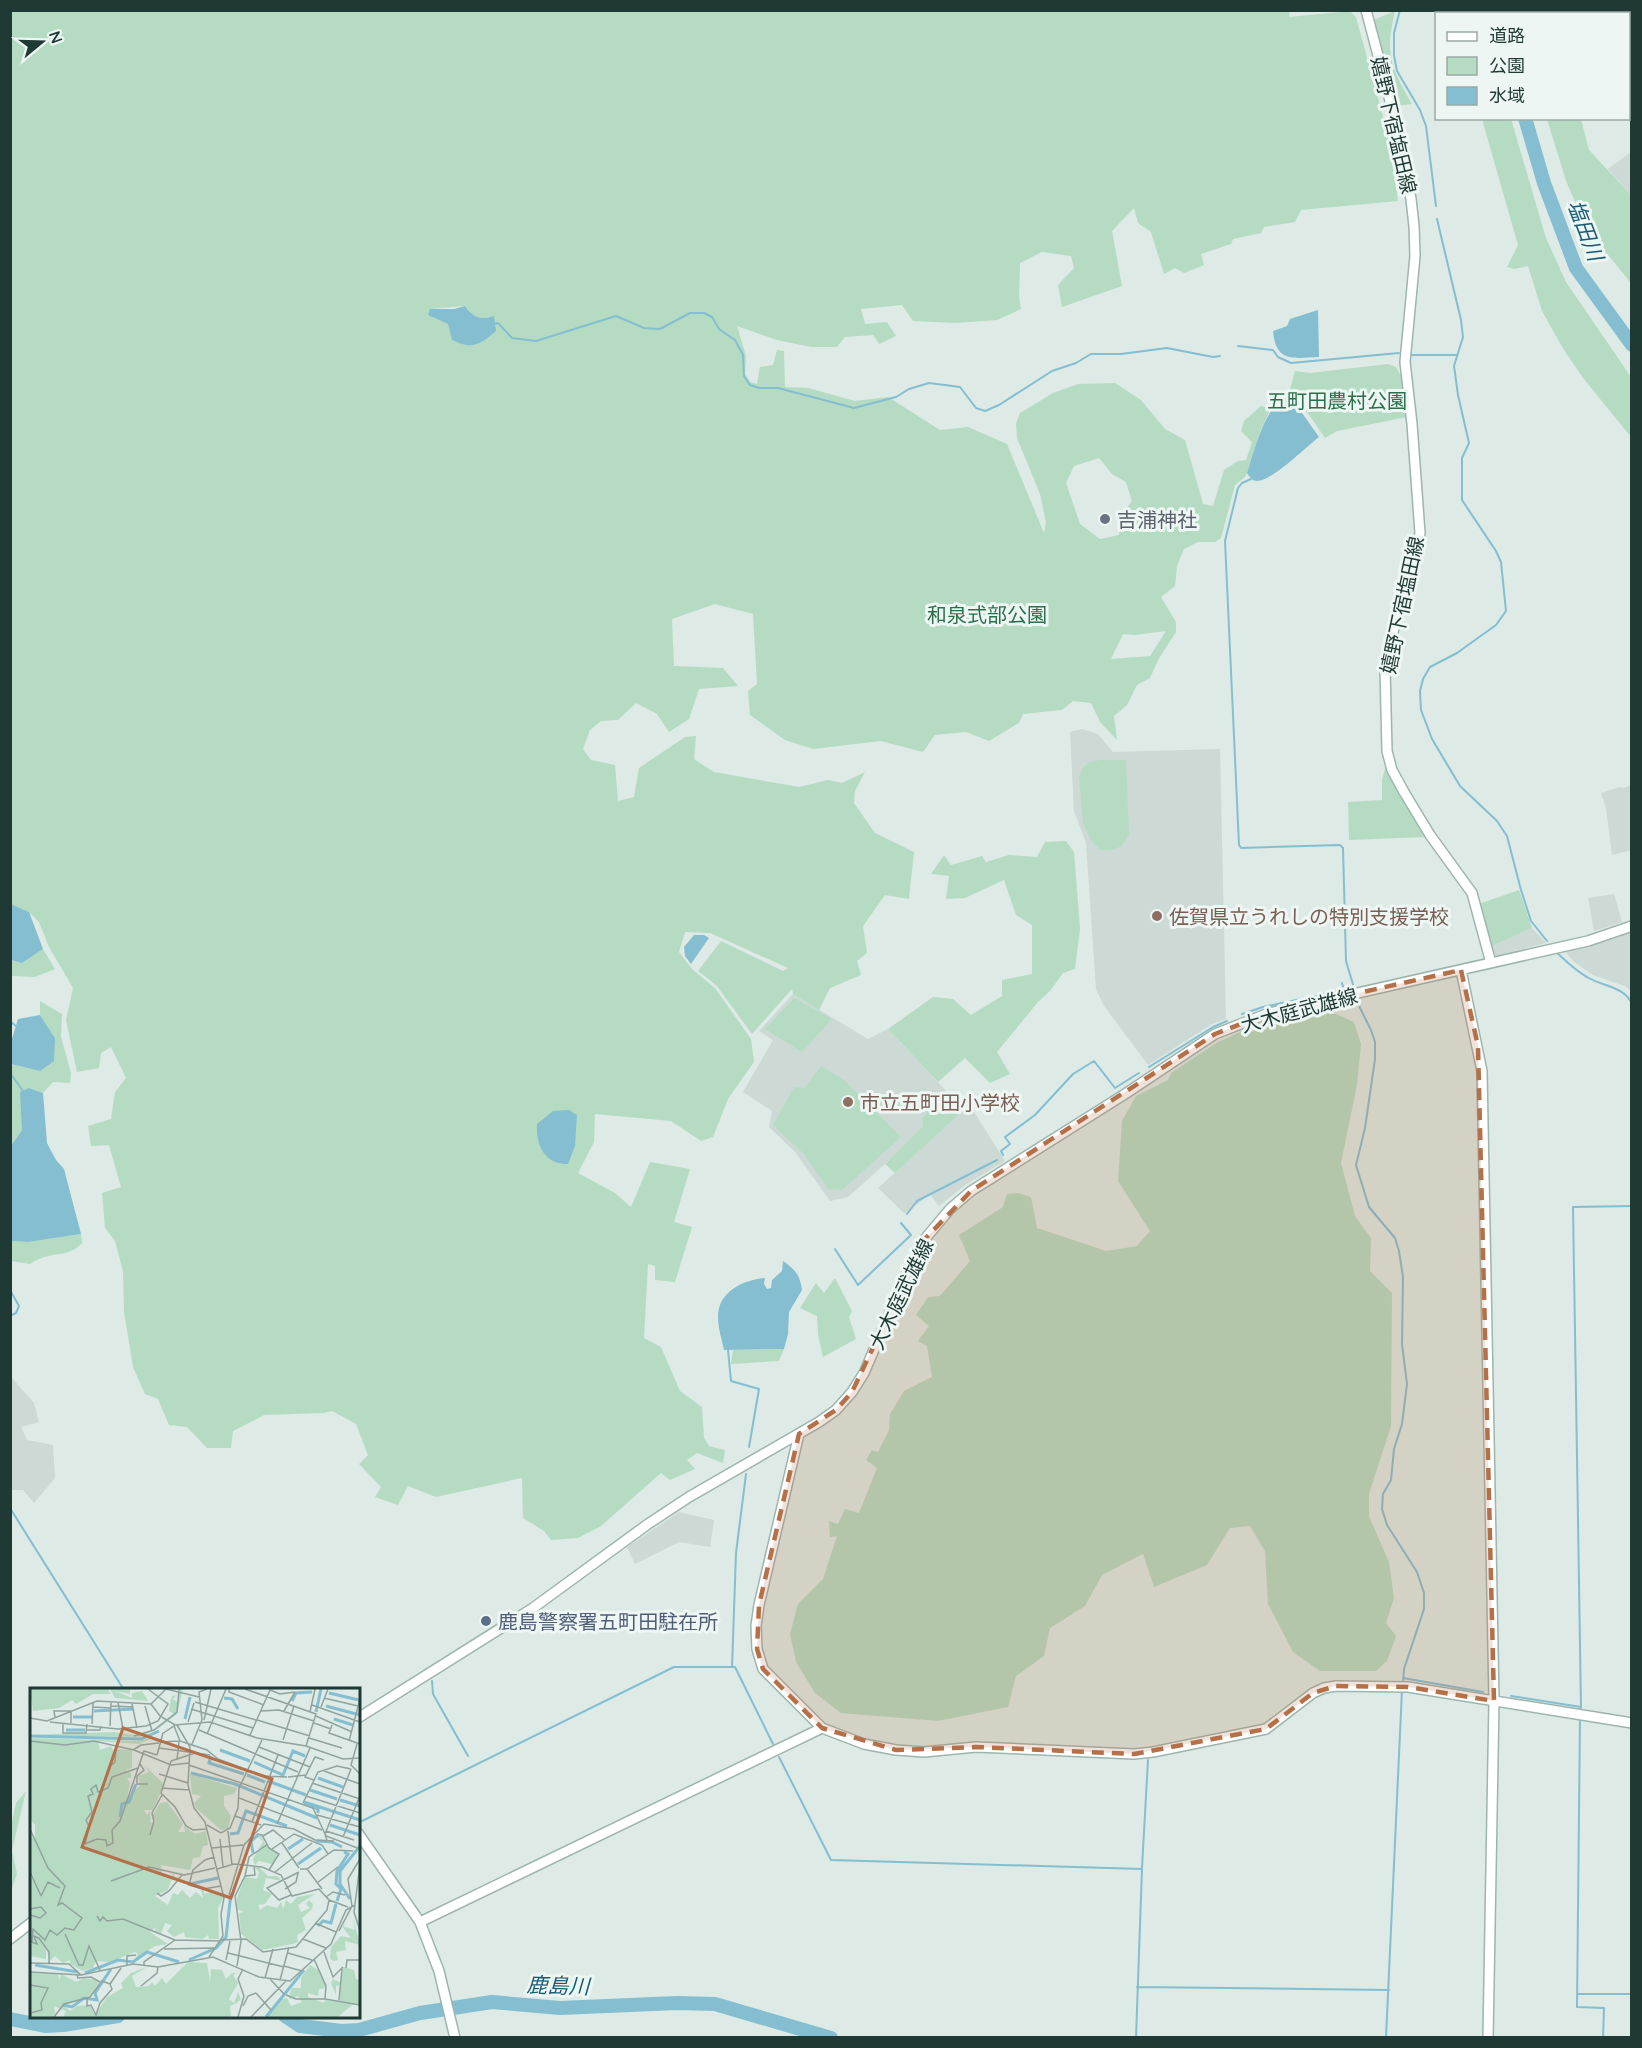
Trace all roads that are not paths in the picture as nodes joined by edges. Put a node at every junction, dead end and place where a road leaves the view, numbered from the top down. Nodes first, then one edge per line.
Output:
1 (1366, 10) edge
2 (1632, 926) edge
3 (1491, 963) junction
4 (1461, 970) junction
5 (799, 1434) junction
6 (1494, 1701) junction
7 (360, 1717) edge
8 (1632, 1723) edge
9 (822, 1728) junction
10 (360, 1836) edge
11 (420, 1922) junction
12 (30, 1924) edge
13 (10, 1939) edge
14 (455, 2037) edge
15 (1488, 2037) edge

1 - 3 street, 嬉野下宿塩田線
2 - 3 street, 大木庭武雄線
3 - 4 street, 大木庭武雄線
4 - 5 street, 大木庭武雄線
4 - 6 street
5 - 7 street, 大木庭武雄線
5 - 9 street
6 - 8 street
6 - 9 street
6 - 15 street
9 - 11 street
10 - 11 street
11 - 14 street
12 - 13 street

